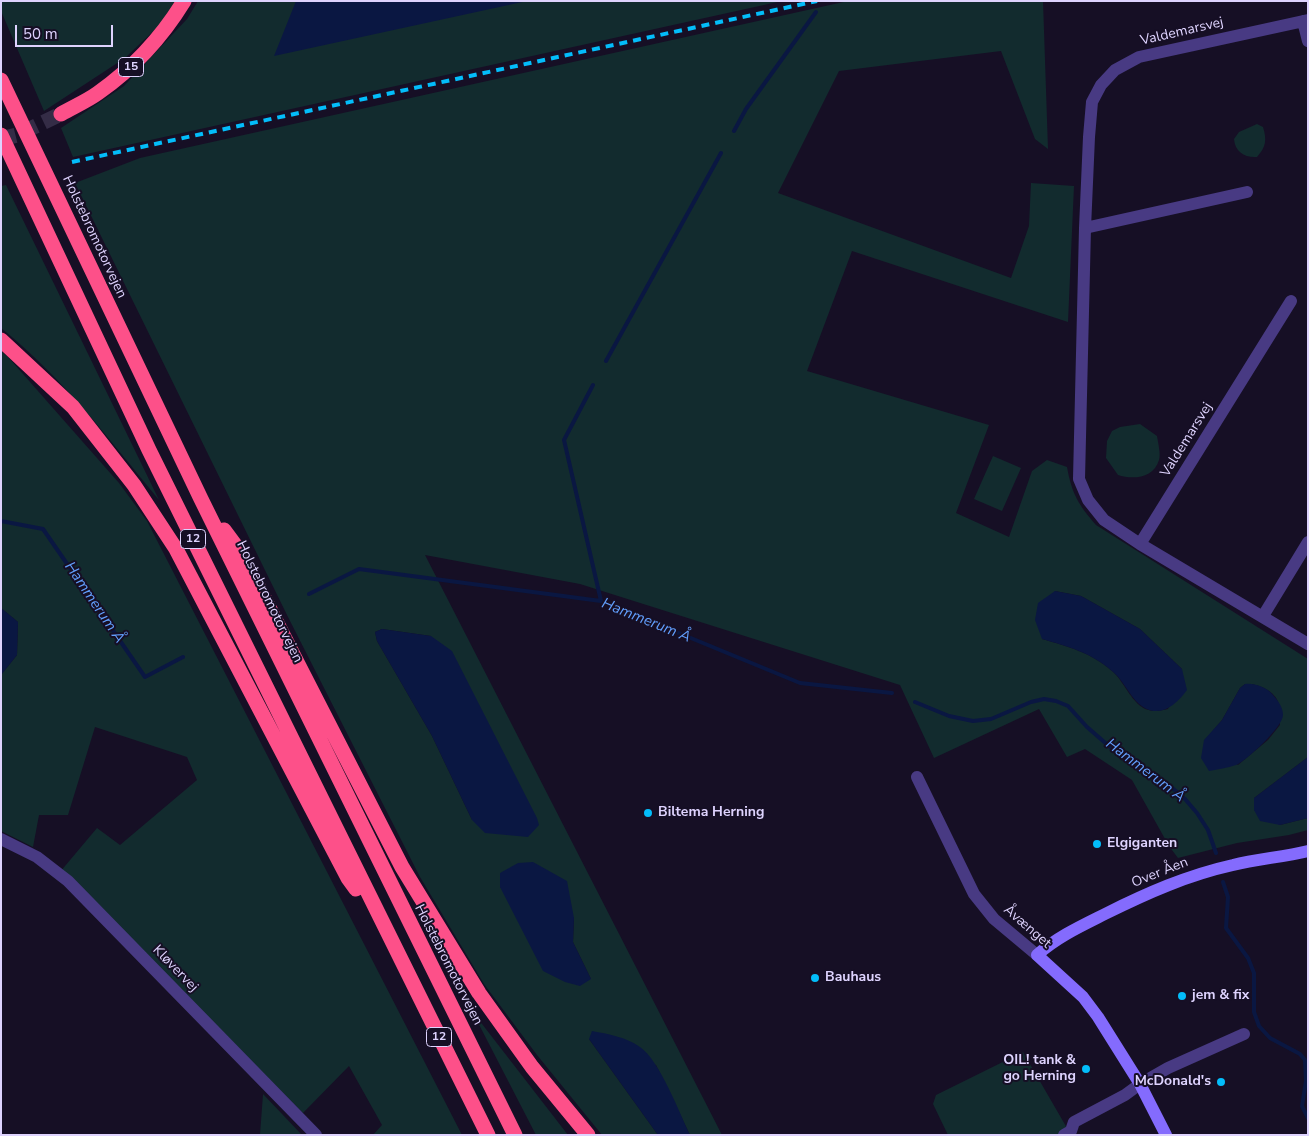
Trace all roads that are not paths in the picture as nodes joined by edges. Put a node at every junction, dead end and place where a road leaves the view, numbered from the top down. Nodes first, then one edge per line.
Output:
1 (184, 1) edge
2 (1305, 20) edge
3 (1308, 41) edge
4 (1, 80) edge
5 (61, 114) tunnel mouth
6 (1, 135) edge
7 (1247, 192) dead end
8 (1085, 228) junction
9 (1291, 301) dead end
10 (1, 340) edge
11 (201, 499) junction
12 (1308, 542) edge
13 (1140, 544) junction
14 (1263, 616) junction
15 (1308, 644) edge
16 (917, 777) dead end
17 (1, 839) edge
18 (1308, 851) edge
19 (390, 940) junction
20 (1037, 955) junction
21 (1244, 1034) dead end
22 (1140, 1084) junction
23 (316, 1135) edge
24 (488, 1135) edge
25 (516, 1135) edge
26 (588, 1135) edge
27 (1064, 1135) edge
28 (1166, 1135) edge

1 - 5 highway, 15
2 - 3 street, Valdemarsvej
2 - 8 street, Valdemarsvej
4 - 11 highway, Holstebromotorvejen / 12
6 - 19 highway, 12
7 - 8 street
8 - 13 street, Valdemarsvej
9 - 13 street, Valdemarsvej
10 - 19 highway
11 - 25 highway, Holstebromotorvejen / 12
11 - 26 highway
12 - 14 street
13 - 14 street, Valdemarsvej
14 - 15 street, Valdemarsvej
16 - 20 street, Åvænget
17 - 23 street, Kløvervej
18 - 20 street, Over Åen
19 - 24 highway, 12
20 - 22 street, Åvænget
21 - 22 street
22 - 27 street
22 - 28 street, Åvænget

